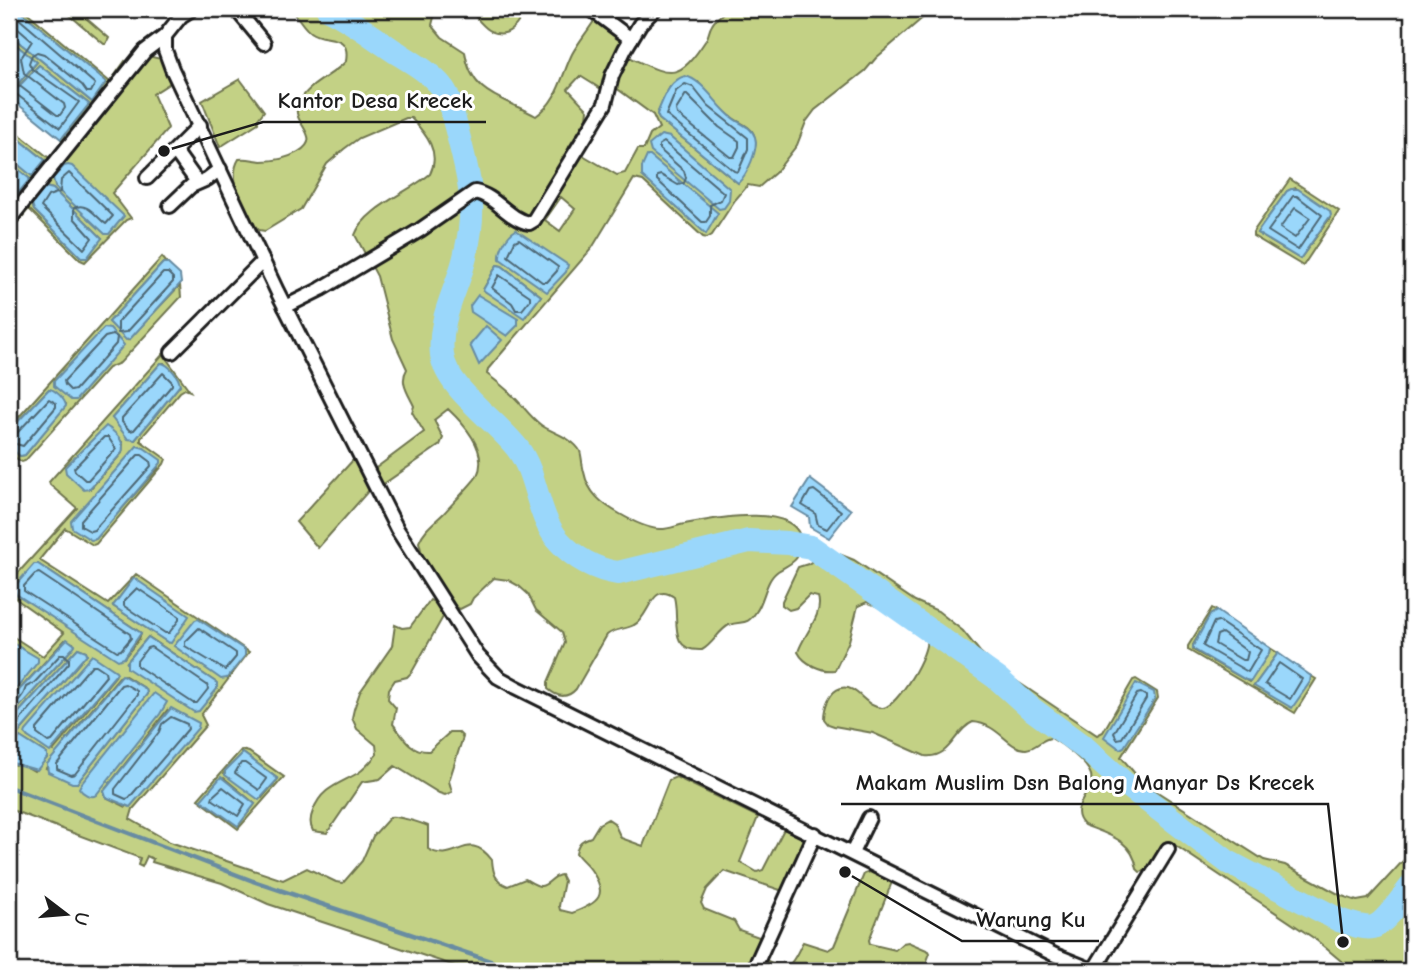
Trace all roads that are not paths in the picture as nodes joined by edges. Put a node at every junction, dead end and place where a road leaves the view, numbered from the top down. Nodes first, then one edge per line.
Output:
1 (192, 9) edge
2 (236, 9) edge
3 (591, 9) edge
4 (655, 9) edge
5 (165, 36) junction
6 (631, 39) junction
7 (264, 43) dead end
8 (200, 125) junction
9 (175, 151) junction
10 (220, 169) junction
11 (147, 178) dead end
12 (197, 182) junction
13 (170, 206) dead end
14 (9, 220) edge
15 (263, 261) junction
16 (285, 307) junction
17 (172, 352) dead end
18 (869, 818) dead end
19 (815, 834) junction
20 (1168, 849) dead end
21 (852, 853) junction
22 (753, 971) edge
23 (1095, 971) edge

1 - 5 street
2 - 7 street
3 - 6 street
4 - 6 street
5 - 8 street
5 - 14 street
6 - 16 street
8 - 9 street
8 - 10 street
9 - 11 street
9 - 12 street
10 - 12 street
10 - 15 street
12 - 13 street
15 - 16 street
15 - 17 street
16 - 19 street
18 - 21 street
19 - 21 street
19 - 22 street
20 - 23 street
21 - 23 street

